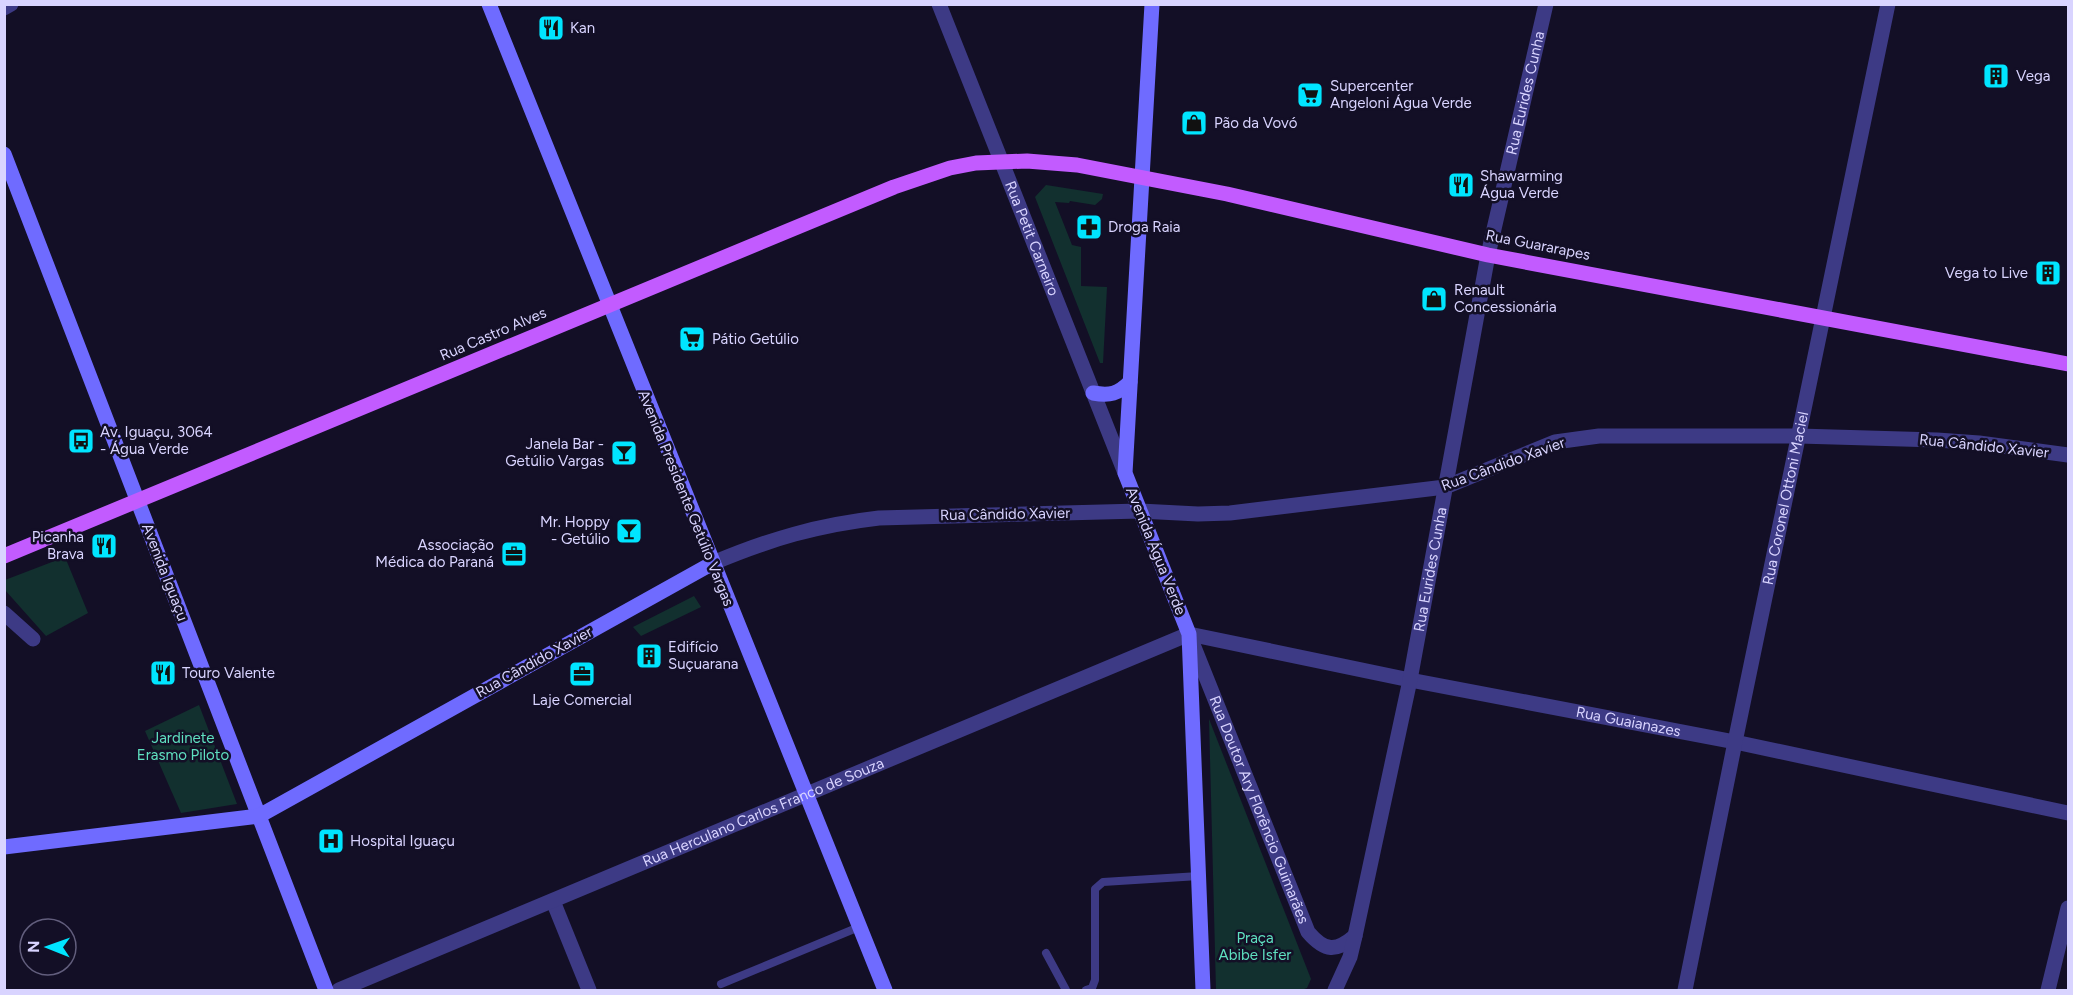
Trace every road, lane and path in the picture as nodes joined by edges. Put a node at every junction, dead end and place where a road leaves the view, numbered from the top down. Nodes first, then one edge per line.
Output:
1 (11, 4) edge
2 (489, 4) edge
3 (939, 4) edge
4 (1152, 4) edge
5 (1546, 4) edge
6 (1888, 4) edge
7 (4, 8) edge
8 (4, 154) edge
9 (1001, 161) junction
10 (1142, 176) junction
11 (1488, 255) junction
12 (609, 305) junction
13 (1823, 316) junction
14 (2068, 364) edge
15 (1130, 382) junction
16 (1093, 393) junction
17 (1799, 436) junction
18 (2068, 455) edge
19 (1125, 473) junction
20 (1444, 487) junction
21 (138, 501) junction
22 (1140, 511) junction
23 (4, 556) edge
24 (713, 563) junction
25 (4, 613) edge
26 (1189, 634) junction
27 (33, 639) dead end
28 (1410, 680) junction
29 (1735, 742) junction
30 (806, 795) junction
31 (2068, 813) edge
32 (259, 816) junction
33 (4, 847) edge
34 (1198, 876) junction
35 (553, 901) junction
36 (2068, 908) edge
37 (859, 927) junction
38 (1355, 936) junction
39 (1046, 952) dead end
40 (721, 984) dead end
41 (326, 990) edge
42 (339, 990) edge
43 (589, 990) edge
44 (885, 990) edge
45 (1066, 990) edge
46 (1086, 990) edge
47 (1203, 990) edge
48 (1335, 990) edge
49 (1685, 990) edge
50 (2048, 990) edge

1 - 7 street
2 - 12 main road, Avenida Presidente Getúlio Vargas
3 - 9 street, Rua Petit Carneiro
4 - 10 main road, Avenida Água Verde
5 - 11 street, Rua Eurides Cunha
6 - 13 street, Rua Coronel Ottoni Maciel
8 - 21 main road, Avenida Iguaçu
9 - 10 main road, Rua Guararapes
9 - 12 main road, Rua Castro Alves
9 - 16 street, Rua Petit Carneiro
10 - 11 main road, Rua Guararapes
10 - 15 main road, Avenida Água Verde
11 - 13 main road, Rua Guararapes
11 - 20 street, Rua Eurides Cunha
12 - 21 main road, Rua Castro Alves
12 - 24 main road, Avenida Presidente Getúlio Vargas
13 - 14 main road, Rua Guararapes
13 - 17 street, Rua Coronel Ottoni Maciel
15 - 16 main road
15 - 19 main road, Avenida Água Verde
16 - 19 street, Rua Petit Carneiro
17 - 18 street, Rua Cândido Xavier
17 - 20 street, Rua Cândido Xavier
17 - 29 street, Rua Coronel Ottoni Maciel
19 - 22 main road, Avenida Água Verde
20 - 22 street, Rua Cândido Xavier
20 - 28 street, Rua Eurides Cunha
21 - 23 main road, Rua Castro Alves
21 - 32 main road, Avenida Iguaçu
22 - 24 street, Rua Cândido Xavier
22 - 26 main road, Avenida Água Verde
24 - 30 main road, Avenida Presidente Getúlio Vargas
24 - 32 main road, Rua Cândido Xavier
25 - 27 street
26 - 28 street, Rua Guaianazes
26 - 30 street, Rua Herculano Carlos Franco de Souza
26 - 34 main road, Avenida Água Verde
26 - 38 street, Rua Doutor Ary Florêncio Guimarães
28 - 29 street, Rua Guaianazes
28 - 38 street, Rua Eurides Cunha
29 - 31 street, Rua Guaianazes
29 - 49 street, Rua Coronel Ottoni Maciel
30 - 35 street, Rua Herculano Carlos Franco de Souza
30 - 37 main road, Avenida Presidente Getúlio Vargas
32 - 33 main road, Rua Cândido Xavier
32 - 41 main road, Avenida Iguaçu
34 - 46 lane
34 - 47 main road, Avenida Água Verde
35 - 42 street, Rua Herculano Carlos Franco de Souza
35 - 43 street
36 - 50 street
37 - 40 lane
37 - 44 main road, Avenida Presidente Getúlio Vargas
38 - 48 street, Rua Eurides Cunha
39 - 45 lane

